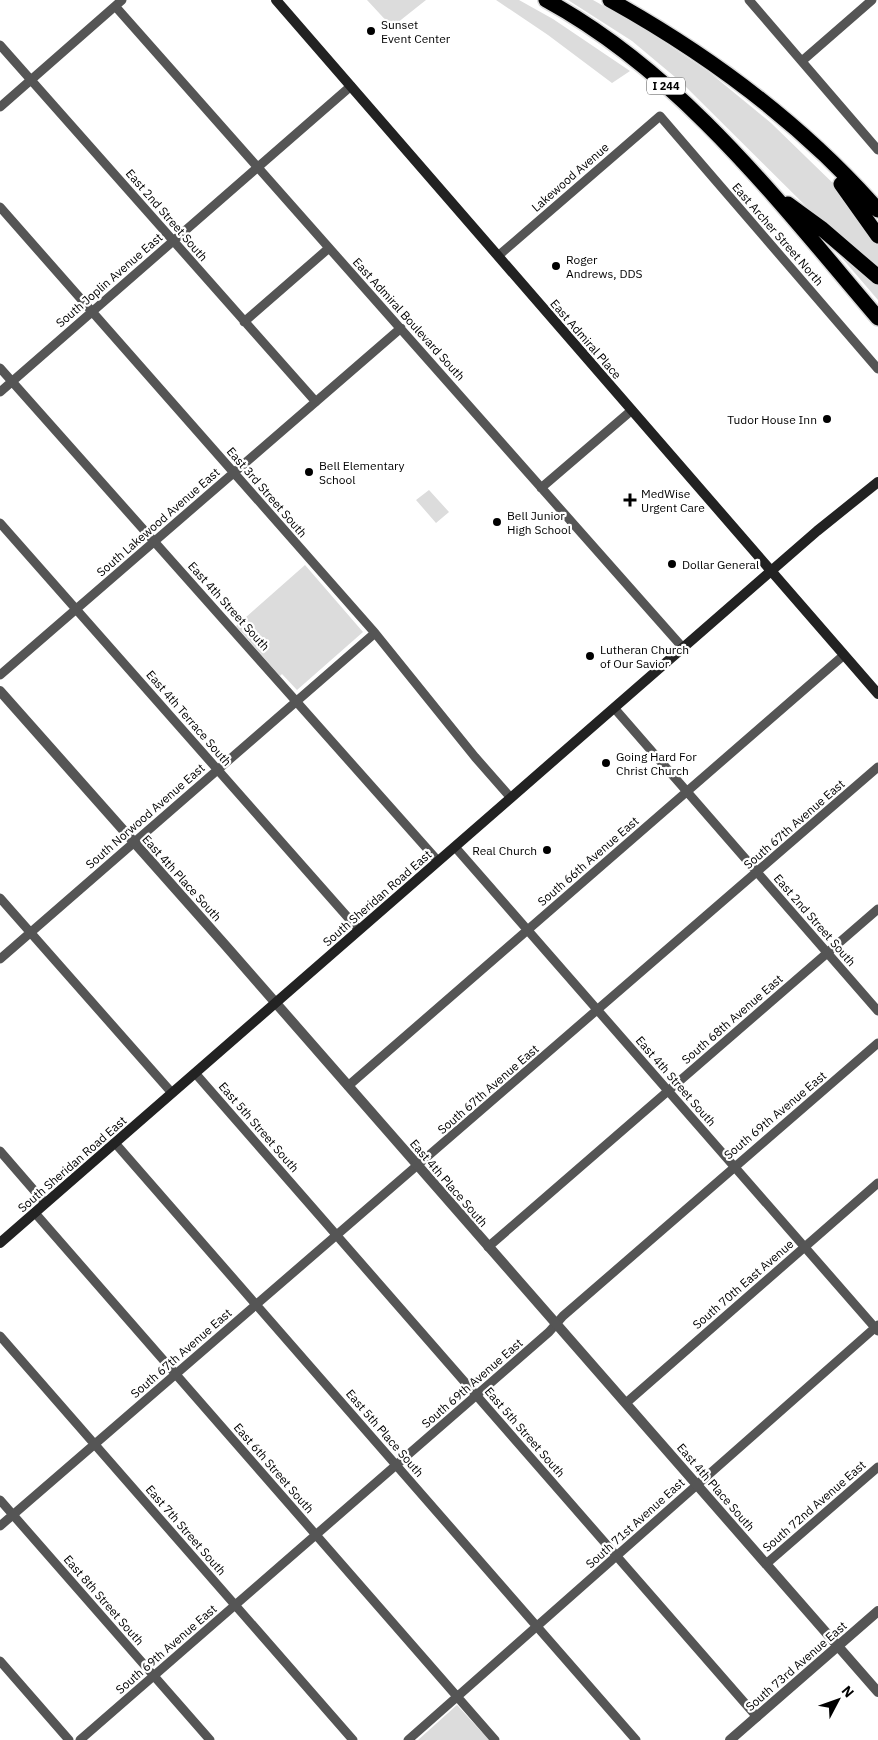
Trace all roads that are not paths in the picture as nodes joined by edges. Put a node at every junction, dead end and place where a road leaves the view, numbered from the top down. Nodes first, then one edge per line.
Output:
1 (276, 0) edge
2 (546, 0) edge
3 (610, 0) edge
4 (749, 0) edge
5 (872, 0) edge
6 (119, 2) edge
7 (0, 45) edge
8 (802, 61) junction
9 (30, 80) junction
10 (351, 86) junction
11 (0, 107) edge
12 (660, 116) joint
13 (791, 126) junction
14 (878, 150) edge
15 (258, 168) junction
16 (767, 188) junction
17 (0, 207) edge
18 (878, 210) edge
19 (878, 236) edge
20 (173, 241) junction
21 (329, 248) junction
22 (498, 256) junction
23 (878, 277) edge
24 (92, 311) junction
25 (878, 318) edge
26 (244, 322) junction
27 (401, 328) junction
28 (0, 368) edge
29 (878, 369) edge
30 (12, 381) junction
31 (0, 392) edge
32 (316, 402) junction
33 (632, 410) junction
34 (234, 473) junction
35 (876, 482) edge
36 (541, 488) junction
37 (0, 523) edge
38 (155, 542) junction
39 (771, 572) junction
40 (76, 610) junction
41 (375, 633) junction
42 (684, 649) junction
43 (844, 655) junction
44 (0, 675) edge
45 (0, 691) edge
46 (878, 694) edge
47 (296, 702) junction
48 (615, 709) junction
49 (878, 767) edge
50 (218, 770) junction
51 (687, 792) junction
52 (511, 798) junction
53 (134, 842) junction
54 (456, 847) junction
55 (438, 861) junction
56 (757, 873) junction
57 (0, 898) edge
58 (878, 909) edge
59 (360, 930) junction
60 (527, 930) junction
61 (30, 932) junction
62 (827, 953) junction
63 (0, 959) edge
64 (275, 1003) junction
65 (598, 1011) junction
66 (878, 1011) edge
67 (878, 1043) edge
68 (195, 1073) junction
69 (348, 1086) junction
70 (668, 1091) junction
71 (172, 1093) junction
72 (115, 1143) junction
73 (0, 1151) edge
74 (417, 1165) junction
75 (734, 1166) junction
76 (878, 1184) edge
77 (45, 1203) junction
78 (35, 1213) junction
79 (336, 1234) junction
80 (0, 1242) edge
81 (488, 1247) junction
82 (804, 1248) junction
83 (255, 1305) junction
84 (556, 1324) junction
85 (877, 1328) edge
86 (0, 1336) edge
87 (175, 1373) junction
88 (476, 1395) junction
89 (626, 1403) junction
90 (95, 1444) junction
91 (396, 1465) junction
92 (878, 1467) edge
93 (697, 1485) junction
94 (0, 1500) edge
95 (13, 1515) junction
96 (0, 1526) edge
97 (316, 1534) junction
98 (617, 1556) junction
99 (766, 1564) junction
100 (235, 1605) junction
101 (878, 1611) edge
102 (536, 1626) junction
103 (838, 1646) junction
104 (0, 1661) edge
105 (154, 1676) junction
106 (878, 1692) edge
107 (457, 1696) junction
108 (757, 1717) junction
109 (69, 1740) edge
110 (80, 1740) edge
111 (210, 1740) edge
112 (352, 1740) edge
113 (408, 1740) edge
114 (495, 1740) edge
115 (636, 1740) edge
116 (730, 1740) edge

1 - 10 main road, East Admiral Place
2 - 16 highway, I 244
3 - 13 highway
4 - 8 street
5 - 8 street
6 - 9 street
6 - 15 street, East Admiral Boulevard South
7 - 9 street, East 2nd Street South
8 - 14 street
9 - 11 street
9 - 20 street, East 2nd Street South
10 - 15 street, South Joplin Avenue East
10 - 22 main road, East Admiral Place
12 - 22 street, Lakewood Avenue
12 - 29 street, East Archer Street North
13 - 18 highway
13 - 19 highway
15 - 20 street, South Joplin Avenue East
15 - 21 street, East Admiral Boulevard South
16 - 23 highway
16 - 25 highway, I 244
17 - 24 street, East 3rd Street South
20 - 24 street, South Joplin Avenue East
20 - 26 street, East 2nd Street South
21 - 26 street
21 - 27 street, East Admiral Boulevard South
22 - 33 main road, East Admiral Place
24 - 30 street, South Joplin Avenue East
24 - 34 street, East 3rd Street South
26 - 32 street, East 2nd Street South
27 - 32 street, South Lakewood Avenue East
27 - 36 street, East Admiral Boulevard South
28 - 30 street, East 4th Street South
30 - 31 street, South Joplin Avenue East
30 - 38 street, East 4th Street South
32 - 34 street, South Lakewood Avenue East
33 - 36 street
33 - 39 main road, East Admiral Place
34 - 38 street, South Lakewood Avenue East
34 - 41 street, East 3rd Street South
35 - 39 main road, South Sheridan Road East
36 - 42 street, East Admiral Boulevard South
37 - 40 street, East 4th Terrace South
38 - 40 street, South Lakewood Avenue East
38 - 47 street, East 4th Street South
39 - 42 main road, South Sheridan Road East
39 - 43 main road, East Admiral Place
40 - 44 street, South Lakewood Avenue East
40 - 50 street, East 4th Terrace South
41 - 47 street, South Norwood Avenue East
41 - 52 street, East 3rd Street South
42 - 48 main road, South Sheridan Road East
43 - 46 main road, East Admiral Place
43 - 51 street, South 66th Avenue East
45 - 53 street, East 4th Place South
47 - 50 street, South Norwood Avenue East
47 - 55 street, East 4th Street South
48 - 51 street, East 2nd Street South
48 - 52 main road, South Sheridan Road East
49 - 56 street, South 67th Avenue East
50 - 53 street, South Norwood Avenue East
50 - 59 street, East 4th Terrace South
51 - 56 street, East 2nd Street South
51 - 60 street, South 66th Avenue East
52 - 54 main road, South Sheridan Road East
53 - 61 street, South Norwood Avenue East
53 - 64 street, East 4th Place South
54 - 55 main road, South Sheridan Road East
54 - 60 street, East 4th Street South
55 - 59 main road, South Sheridan Road East
56 - 62 street, East 2nd Street South
56 - 65 street, South 67th Avenue East
57 - 61 street
58 - 62 street, South 68th Avenue East
59 - 64 main road, South Sheridan Road East
60 - 65 street, East 4th Street South
60 - 69 street, South 66th Avenue East
61 - 63 street, South Norwood Avenue East
61 - 71 street
62 - 66 street, East 2nd Street South
62 - 70 street, South 68th Avenue East
64 - 68 main road, South Sheridan Road East
64 - 69 street, East 4th Place South
65 - 70 street, East 4th Street South
65 - 74 street, South 67th Avenue East
67 - 75 street, South 69th Avenue East
68 - 71 main road, South Sheridan Road East
68 - 79 street, East 5th Street South
69 - 74 street, East 4th Place South
70 - 75 street, East 4th Street South
70 - 81 street, South 68th Avenue East
71 - 72 main road, South Sheridan Road East
72 - 77 main road, South Sheridan Road East
72 - 83 street, East 5th Place South
73 - 77 street
74 - 79 street, South 67th Avenue East
74 - 81 street, East 4th Place South
75 - 82 street, East 4th Street South
75 - 84 street, South 69th Avenue East
76 - 82 street, South 70th East Avenue
77 - 78 main road, South Sheridan Road East
78 - 80 main road, South Sheridan Road East
78 - 87 street, East 6th Street South
79 - 83 street, South 67th Avenue East
79 - 88 street, East 5th Street South
81 - 84 street, East 4th Place South
82 - 85 street, East 4th Street South
82 - 89 street, South 70th East Avenue
83 - 87 street, South 67th Avenue East
83 - 91 street, East 5th Place South
84 - 88 street, South 69th Avenue East
84 - 89 street, East 4th Place South
85 - 93 street, South 71st Avenue East
86 - 90 street, East 7th Street South
87 - 90 street, South 67th Avenue East
87 - 97 street, East 6th Street South
88 - 91 street, South 69th Avenue East
88 - 98 street, East 5th Street South
89 - 93 street, East 4th Place South
90 - 95 street, South 67th Avenue East
90 - 100 street, East 7th Street South
91 - 97 street, South 69th Avenue East
91 - 102 street, East 5th Place South
92 - 99 street, South 72nd Avenue East
93 - 98 street, South 71st Avenue East
93 - 99 street, East 4th Place South
94 - 95 street, East 8th Street South
95 - 96 street, South 67th Avenue East
95 - 105 street, East 8th Street South
97 - 100 street, South 69th Avenue East
97 - 107 street, East 6th Street South
98 - 102 street, South 71st Avenue East
98 - 108 street, East 5th Street South
99 - 103 street, East 4th Place South
100 - 105 street, South 69th Avenue East
100 - 112 street, East 7th Street South
101 - 103 street, South 73rd Avenue East
102 - 107 street, South 71st Avenue East
102 - 115 street, East 5th Place South
103 - 106 street, East 4th Place South
103 - 108 street, South 73rd Avenue East
104 - 109 street
105 - 110 street, South 69th Avenue East
105 - 111 street, East 8th Street South
107 - 113 street, South 71st Avenue East
107 - 114 street, East 6th Street South
108 - 116 street, South 73rd Avenue East

